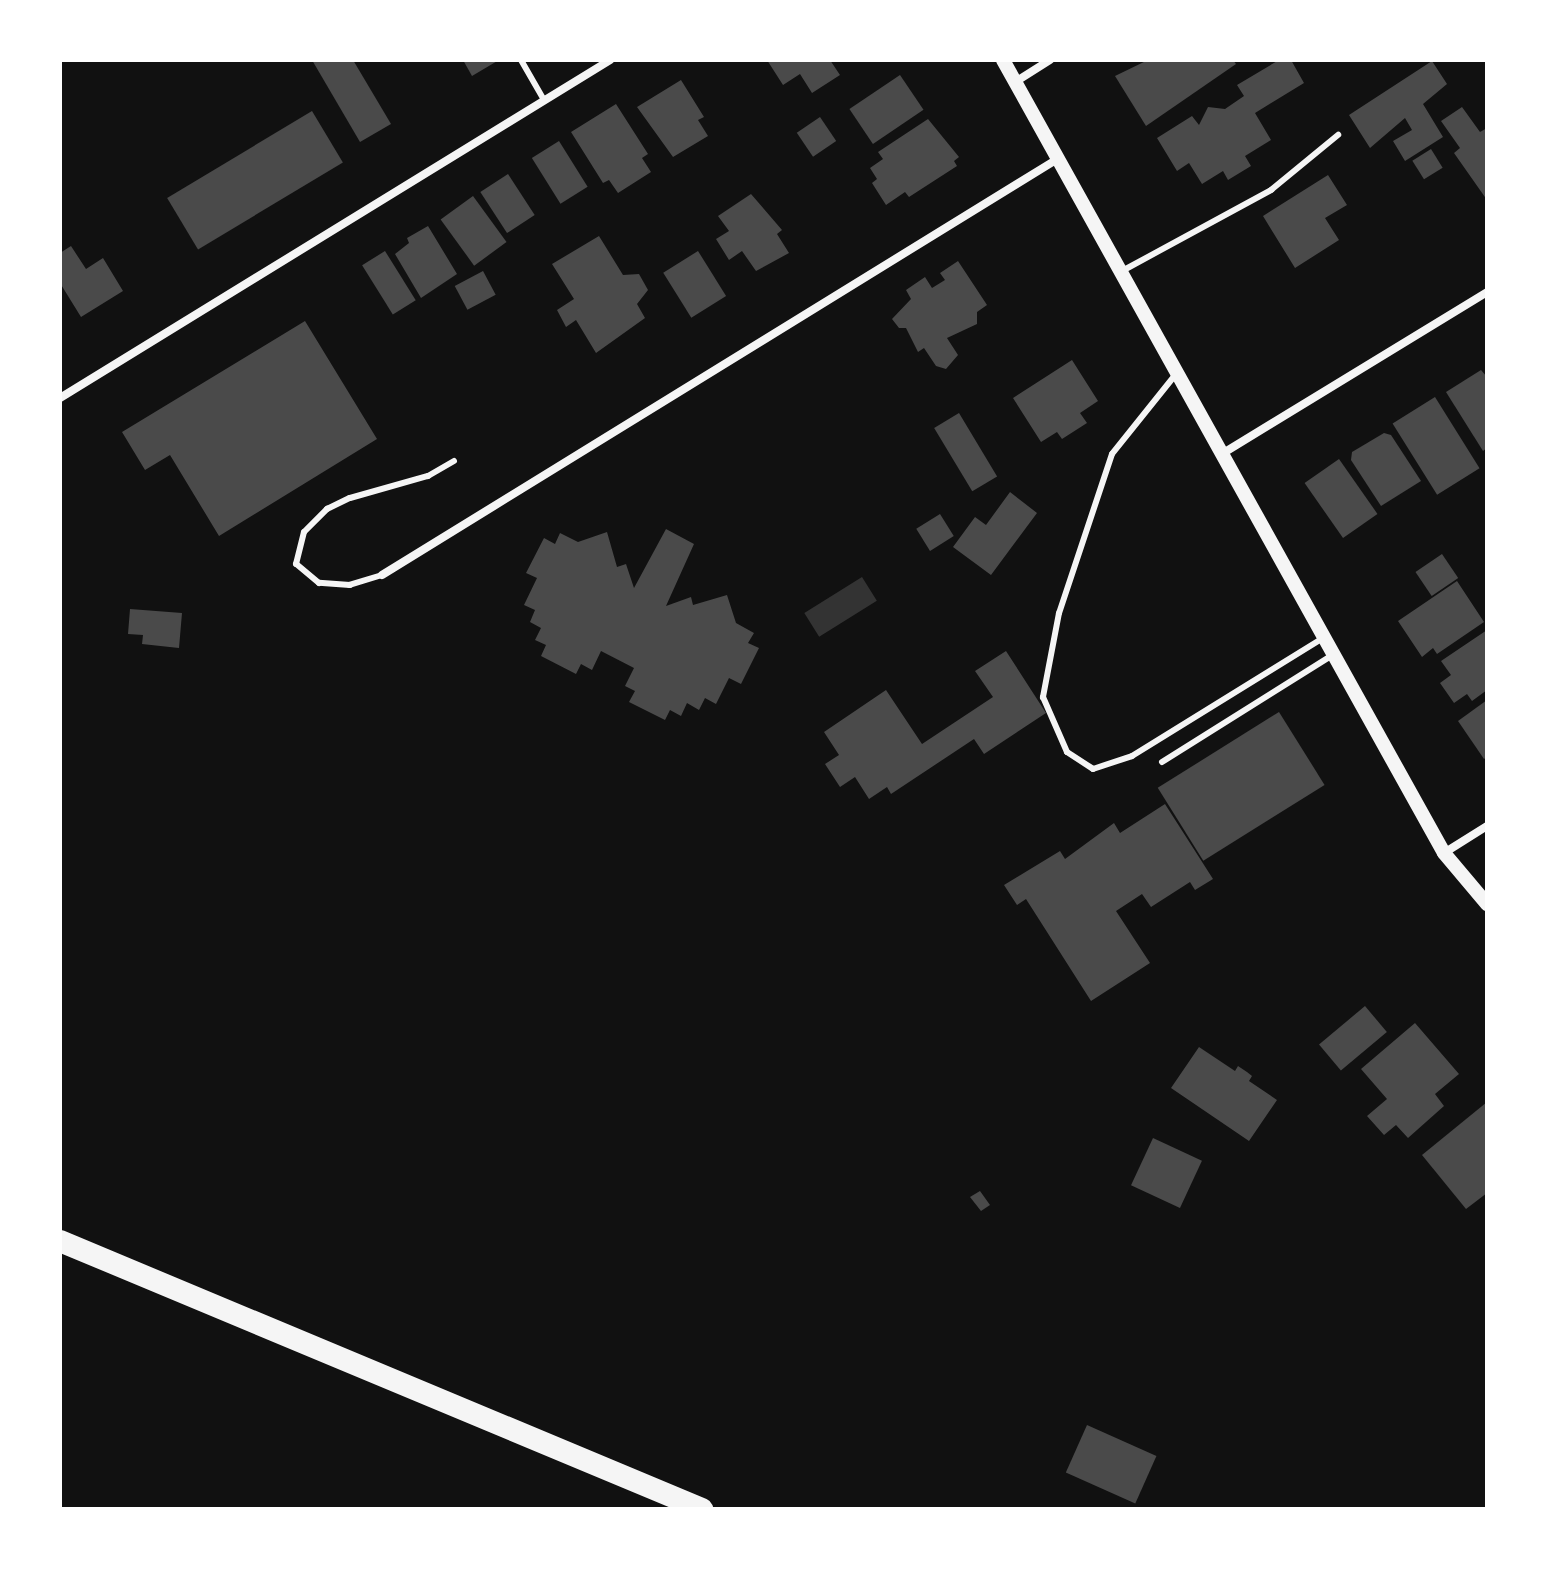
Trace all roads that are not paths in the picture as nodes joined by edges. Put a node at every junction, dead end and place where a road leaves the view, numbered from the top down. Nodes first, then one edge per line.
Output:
1 (521, 60) edge
2 (610, 60) edge
3 (1003, 60) edge
4 (1050, 60) edge
5 (1015, 82) junction
6 (544, 100) junction
7 (1338, 135) dead end
8 (1059, 158) junction
9 (1122, 271) junction
10 (1487, 292) edge
11 (1179, 371) junction
12 (60, 398) edge
13 (1225, 452) junction
14 (454, 461) dead end
15 (382, 575) joint
16 (1324, 637) junction
17 (1334, 654) junction
18 (1162, 762) dead end
19 (1487, 826) edge
20 (1444, 853) junction
21 (1487, 904) edge
22 (60, 1241) edge
23 (702, 1509) edge

1 - 6 lane
2 - 6 street
3 - 5 street
4 - 5 street
5 - 8 street
6 - 12 street
7 - 9 lane
8 - 9 street
8 - 15 street
9 - 11 street
10 - 13 street
11 - 13 street
11 - 16 lane
13 - 16 street
14 - 15 lane
16 - 17 street
17 - 18 lane
17 - 20 street
19 - 20 street
20 - 21 street
22 - 23 highway

